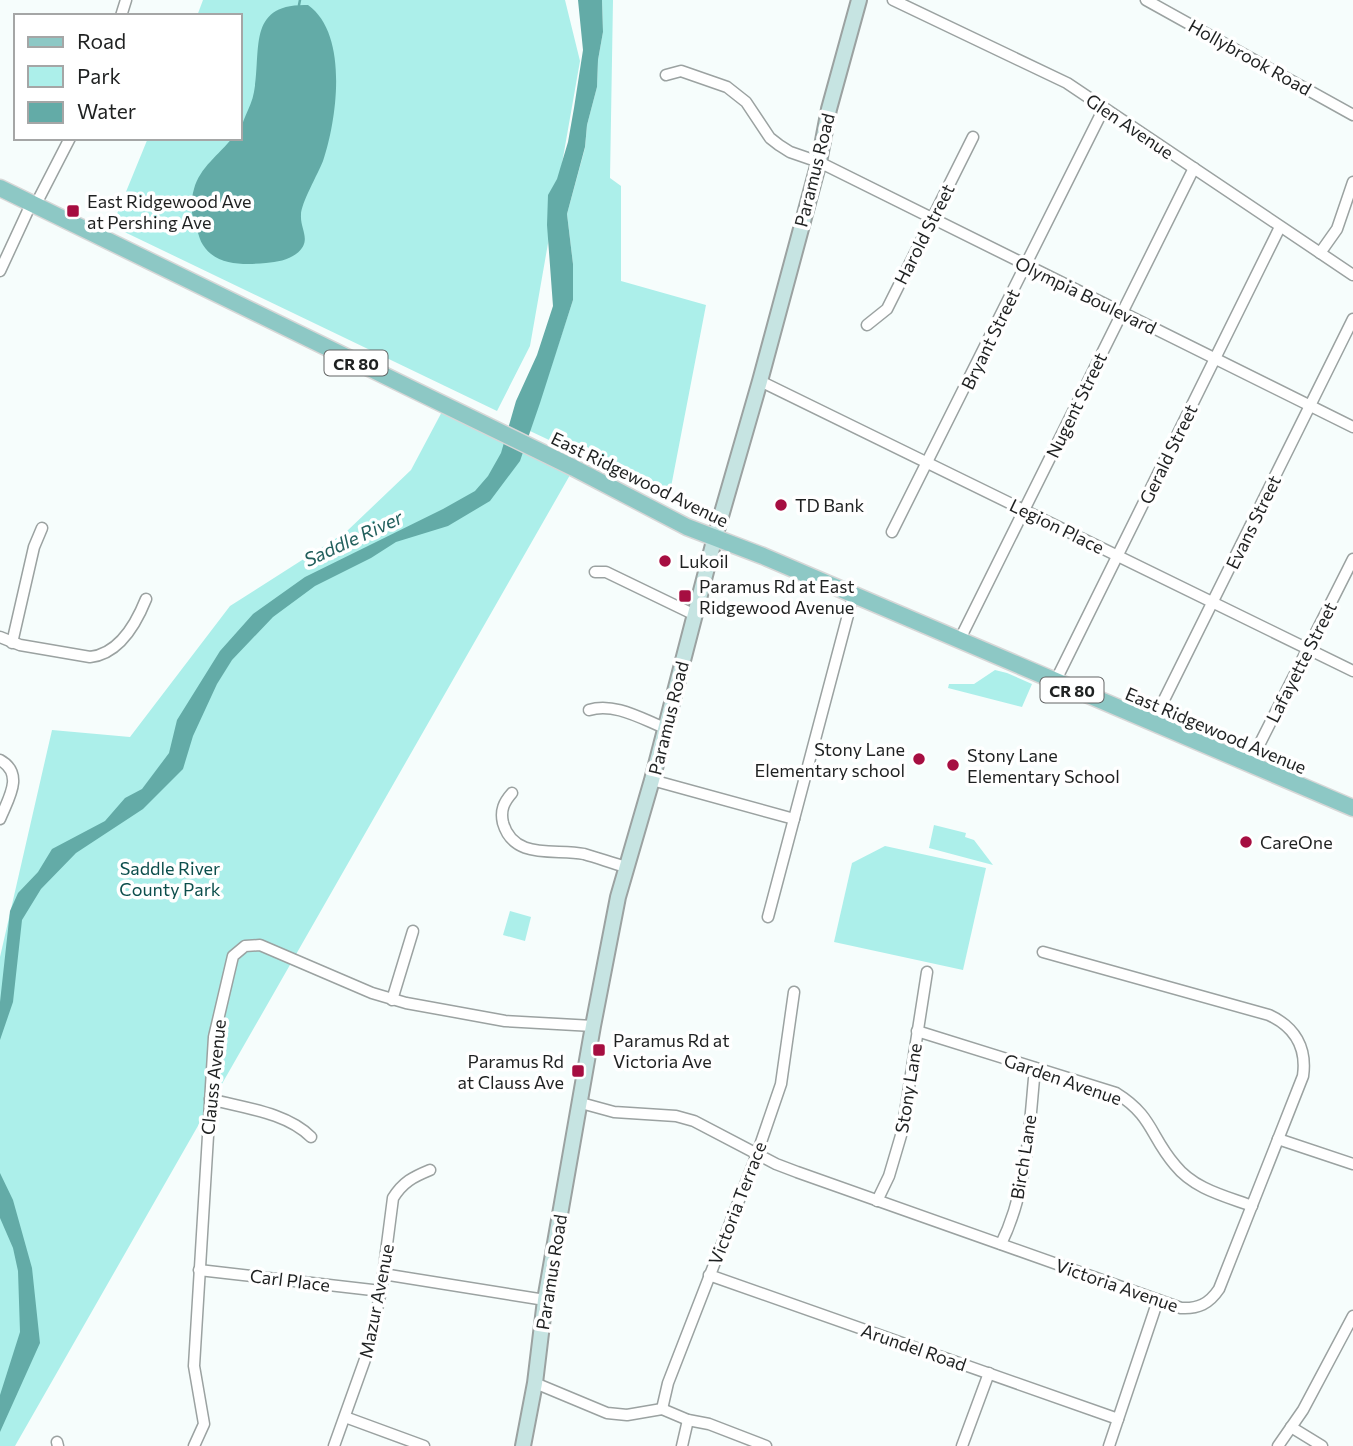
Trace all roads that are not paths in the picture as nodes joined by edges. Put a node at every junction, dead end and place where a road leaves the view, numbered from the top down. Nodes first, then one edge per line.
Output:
1 (859, 0) edge
2 (894, 0) edge
3 (1146, 0) edge
4 (666, 75) dead end
5 (1104, 108) junction
6 (1353, 115) edge
7 (973, 137) dead end
8 (69, 140) edge
9 (819, 162) junction
10 (1194, 168) junction
11 (1353, 182) edge
12 (0, 188) edge
13 (33, 205) junction
14 (932, 219) junction
15 (1280, 227) junction
16 (1320, 253) junction
17 (1026, 266) junction
18 (0, 271) edge
19 (1353, 275) edge
20 (1122, 313) junction
21 (1353, 319) edge
22 (867, 324) dead end
23 (1216, 358) junction
24 (760, 381) junction
25 (1311, 405) junction
26 (1353, 427) edge
27 (928, 463) junction
28 (1024, 510) junction
29 (42, 528) dead end
30 (892, 532) dead end
31 (715, 537) junction
32 (1118, 556) junction
33 (1353, 559) edge
34 (595, 572) dead end
35 (853, 596) junction
36 (146, 598) dead end
37 (1213, 603) junction
38 (695, 615) junction
39 (0, 637) edge
40 (959, 641) junction
41 (12, 643) junction
42 (1307, 649) junction
43 (1353, 671) edge
44 (1055, 682) junction
45 (589, 710) dead end
46 (1152, 724) junction
47 (665, 728) junction
48 (0, 760) edge
49 (1249, 765) junction
50 (652, 780) junction
51 (512, 793) dead end
52 (1353, 808) edge
53 (0, 819) edge
54 (794, 819) junction
55 (626, 867) junction
56 (768, 917) dead end
57 (413, 931) dead end
58 (1043, 952) dead end
59 (927, 972) dead end
60 (794, 992) dead end
61 (392, 1000) junction
62 (593, 1026) junction
63 (916, 1031) junction
64 (1035, 1068) junction
65 (210, 1099) junction
66 (581, 1102) junction
67 (311, 1137) dead end
68 (1278, 1139) junction
69 (757, 1154) junction
70 (1353, 1164) edge
71 (430, 1170) dead end
72 (877, 1200) junction
73 (1252, 1206) junction
74 (1001, 1244) junction
75 (199, 1270) junction
76 (383, 1274) junction
77 (709, 1275) junction
78 (381, 1291) junction
79 (545, 1300) junction
80 (1158, 1300) junction
81 (1353, 1316) edge
82 (989, 1373) junction
83 (535, 1383) junction
84 (662, 1409) junction
85 (345, 1417) junction
86 (1118, 1419) junction
87 (688, 1420) junction
88 (1292, 1427) junction
89 (194, 1446) edge
90 (334, 1446) edge
91 (424, 1446) edge
92 (523, 1446) edge
93 (682, 1446) edge
94 (766, 1446) edge
95 (962, 1446) edge
96 (1109, 1446) edge
97 (1278, 1446) edge
98 (1322, 1446) edge

1 - 9 main road, Paramus Road
2 - 5 street, Glen Avenue
3 - 6 street, Hollybrook Road
4 - 9 street, Olympia Boulevard
5 - 10 street, Glen Avenue
5 - 17 street, Bryant Street
7 - 14 street, Harold Street
8 - 13 street
9 - 14 street, Olympia Boulevard
9 - 24 main road, Paramus Road
10 - 15 street, Glen Avenue
10 - 20 street, Nugent Street
11 - 16 street
12 - 13 main road, East Ridgewood Avenue / CR 80
13 - 18 street
13 - 31 main road, East Ridgewood Avenue / CR 80
14 - 17 street, Olympia Boulevard
14 - 22 street, Harold Street
15 - 16 street, Glen Avenue
15 - 23 street, Gerald Street
16 - 19 street, Glen Avenue
17 - 20 street, Olympia Boulevard
17 - 27 street, Bryant Street
20 - 23 street, Olympia Boulevard
20 - 28 street, Nugent Street
21 - 25 street, Evans Street
23 - 25 street, Olympia Boulevard
23 - 32 street, Gerald Street
24 - 27 street, Legion Place
24 - 31 main road, Paramus Road
25 - 26 street, Olympia Boulevard
25 - 37 street, Evans Street
27 - 28 street, Legion Place
27 - 30 street, Bryant Street
28 - 32 street, Legion Place
28 - 40 street, Nugent Street
29 - 41 street
31 - 35 main road, East Ridgewood Avenue / CR 80
31 - 38 main road, Paramus Road
32 - 37 street, Legion Place
32 - 44 street, Gerald Street
33 - 42 street, Lafayette Street
34 - 38 street
35 - 40 main road, East Ridgewood Avenue / CR 80
35 - 54 street
36 - 41 street
37 - 42 street, Legion Place
37 - 46 street, Evans Street
38 - 47 main road, Paramus Road
39 - 41 street
40 - 44 main road, East Ridgewood Avenue / CR 80
42 - 43 street, Legion Place
42 - 49 street, Lafayette Street
44 - 46 main road, East Ridgewood Avenue / CR 80
45 - 47 street
46 - 49 main road, East Ridgewood Avenue / CR 80
47 - 50 main road, Paramus Road
48 - 53 street
49 - 52 main road, East Ridgewood Avenue / CR 80
50 - 54 street
50 - 55 main road, Paramus Road
51 - 55 street
54 - 56 street
55 - 62 main road, Paramus Road
57 - 61 street
58 - 68 street, Victoria Avenue
59 - 63 street, Stony Lane
60 - 69 street, Victoria Terrace
61 - 62 street, Clauss Avenue
61 - 65 street, Clauss Avenue
62 - 66 main road, Paramus Road
63 - 64 street, Garden Avenue
63 - 72 street, Stony Lane
64 - 73 street, Garden Avenue
64 - 74 street, Birch Lane
65 - 67 street
65 - 75 street, Clauss Avenue
66 - 69 street, Victoria Avenue
66 - 79 main road, Paramus Road
68 - 70 street
68 - 73 street, Victoria Avenue
69 - 72 street, Victoria Avenue
69 - 77 street, Victoria Terrace
71 - 76 street, Mazur Avenue
72 - 74 street, Victoria Avenue
73 - 80 street, Victoria Avenue
74 - 80 street, Victoria Avenue
75 - 78 street, Carl Place
75 - 89 street, Clauss Avenue
76 - 78 street, Mazur Avenue
76 - 79 street
77 - 82 street, Arundel Road
77 - 84 street, Victoria Terrace
78 - 85 street, Mazur Avenue
79 - 83 main road, Paramus Road
80 - 86 street
81 - 88 street
82 - 86 street, Arundel Road
82 - 95 street
83 - 84 street
83 - 92 main road, Paramus Road
84 - 87 street
85 - 90 street, Mazur Avenue
85 - 91 street
86 - 96 street
87 - 93 street
87 - 94 street
88 - 97 street
88 - 98 street

